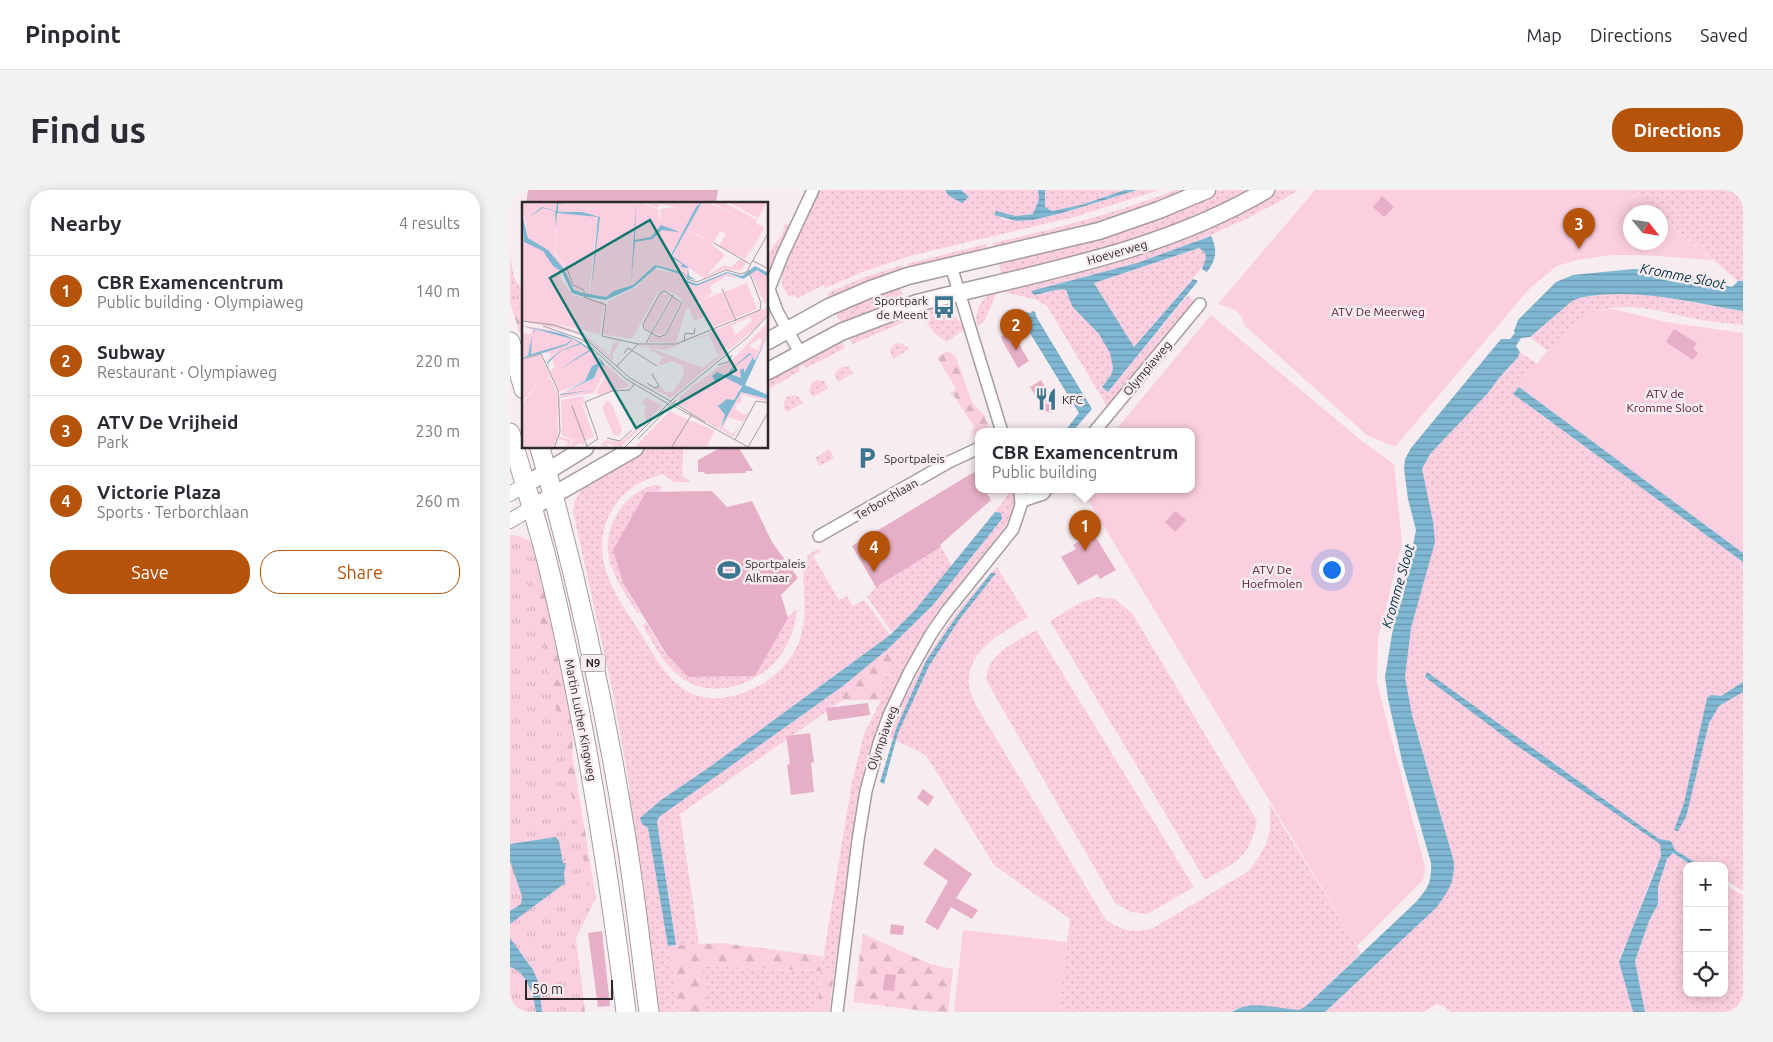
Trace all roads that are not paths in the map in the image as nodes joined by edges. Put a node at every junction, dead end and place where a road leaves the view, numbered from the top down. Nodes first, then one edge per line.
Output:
1 (813, 190) edge
2 (1208, 190) edge
3 (1266, 190) edge
4 (951, 266) junction
5 (959, 292) junction
6 (1200, 304) dead end
7 (788, 330) junction
8 (769, 340) edge
9 (510, 342) edge
10 (800, 353) junction
11 (769, 370) edge
12 (522, 382) edge
13 (1001, 428) edge
14 (1097, 428) edge
15 (510, 433) edge
16 (540, 449) edge
17 (583, 449) edge
18 (633, 449) edge
19 (975, 450) edge
20 (547, 472) junction
21 (517, 490) edge
22 (1044, 493) edge
23 (554, 495) junction
24 (1021, 495) edge
25 (531, 508) junction
26 (510, 521) edge
27 (819, 536) dead end
28 (607, 869) junction
29 (602, 915) dead end
30 (626, 1012) edge
31 (649, 1012) edge
32 (837, 1012) edge

1 - 7 street
2 - 4 main road, Hoeverweg
3 - 5 main road, Hoeverweg
4 - 5 street
4 - 7 main road
5 - 10 main road
5 - 13 street
6 - 14 street, Olympiaweg
7 - 8 main road
7 - 10 street
9 - 12 highway
10 - 11 main road
15 - 21 highway, Martin Luther Kingweg / N9
16 - 20 highway, Martin Luther Kingweg / N9
17 - 20 main road
18 - 23 main road
19 - 27 street, Terborchlaan
20 - 21 main road
20 - 23 highway, Martin Luther Kingweg / N9
21 - 25 highway, Martin Luther Kingweg / N9
22 - 24 street, Olympiaweg
23 - 25 main road
23 - 31 highway, Martin Luther Kingweg / N9
24 - 32 street, Olympiaweg
25 - 26 street
25 - 28 highway, Martin Luther Kingweg / N9
28 - 29 highway, N9
28 - 30 highway, Martin Luther Kingweg / N9

